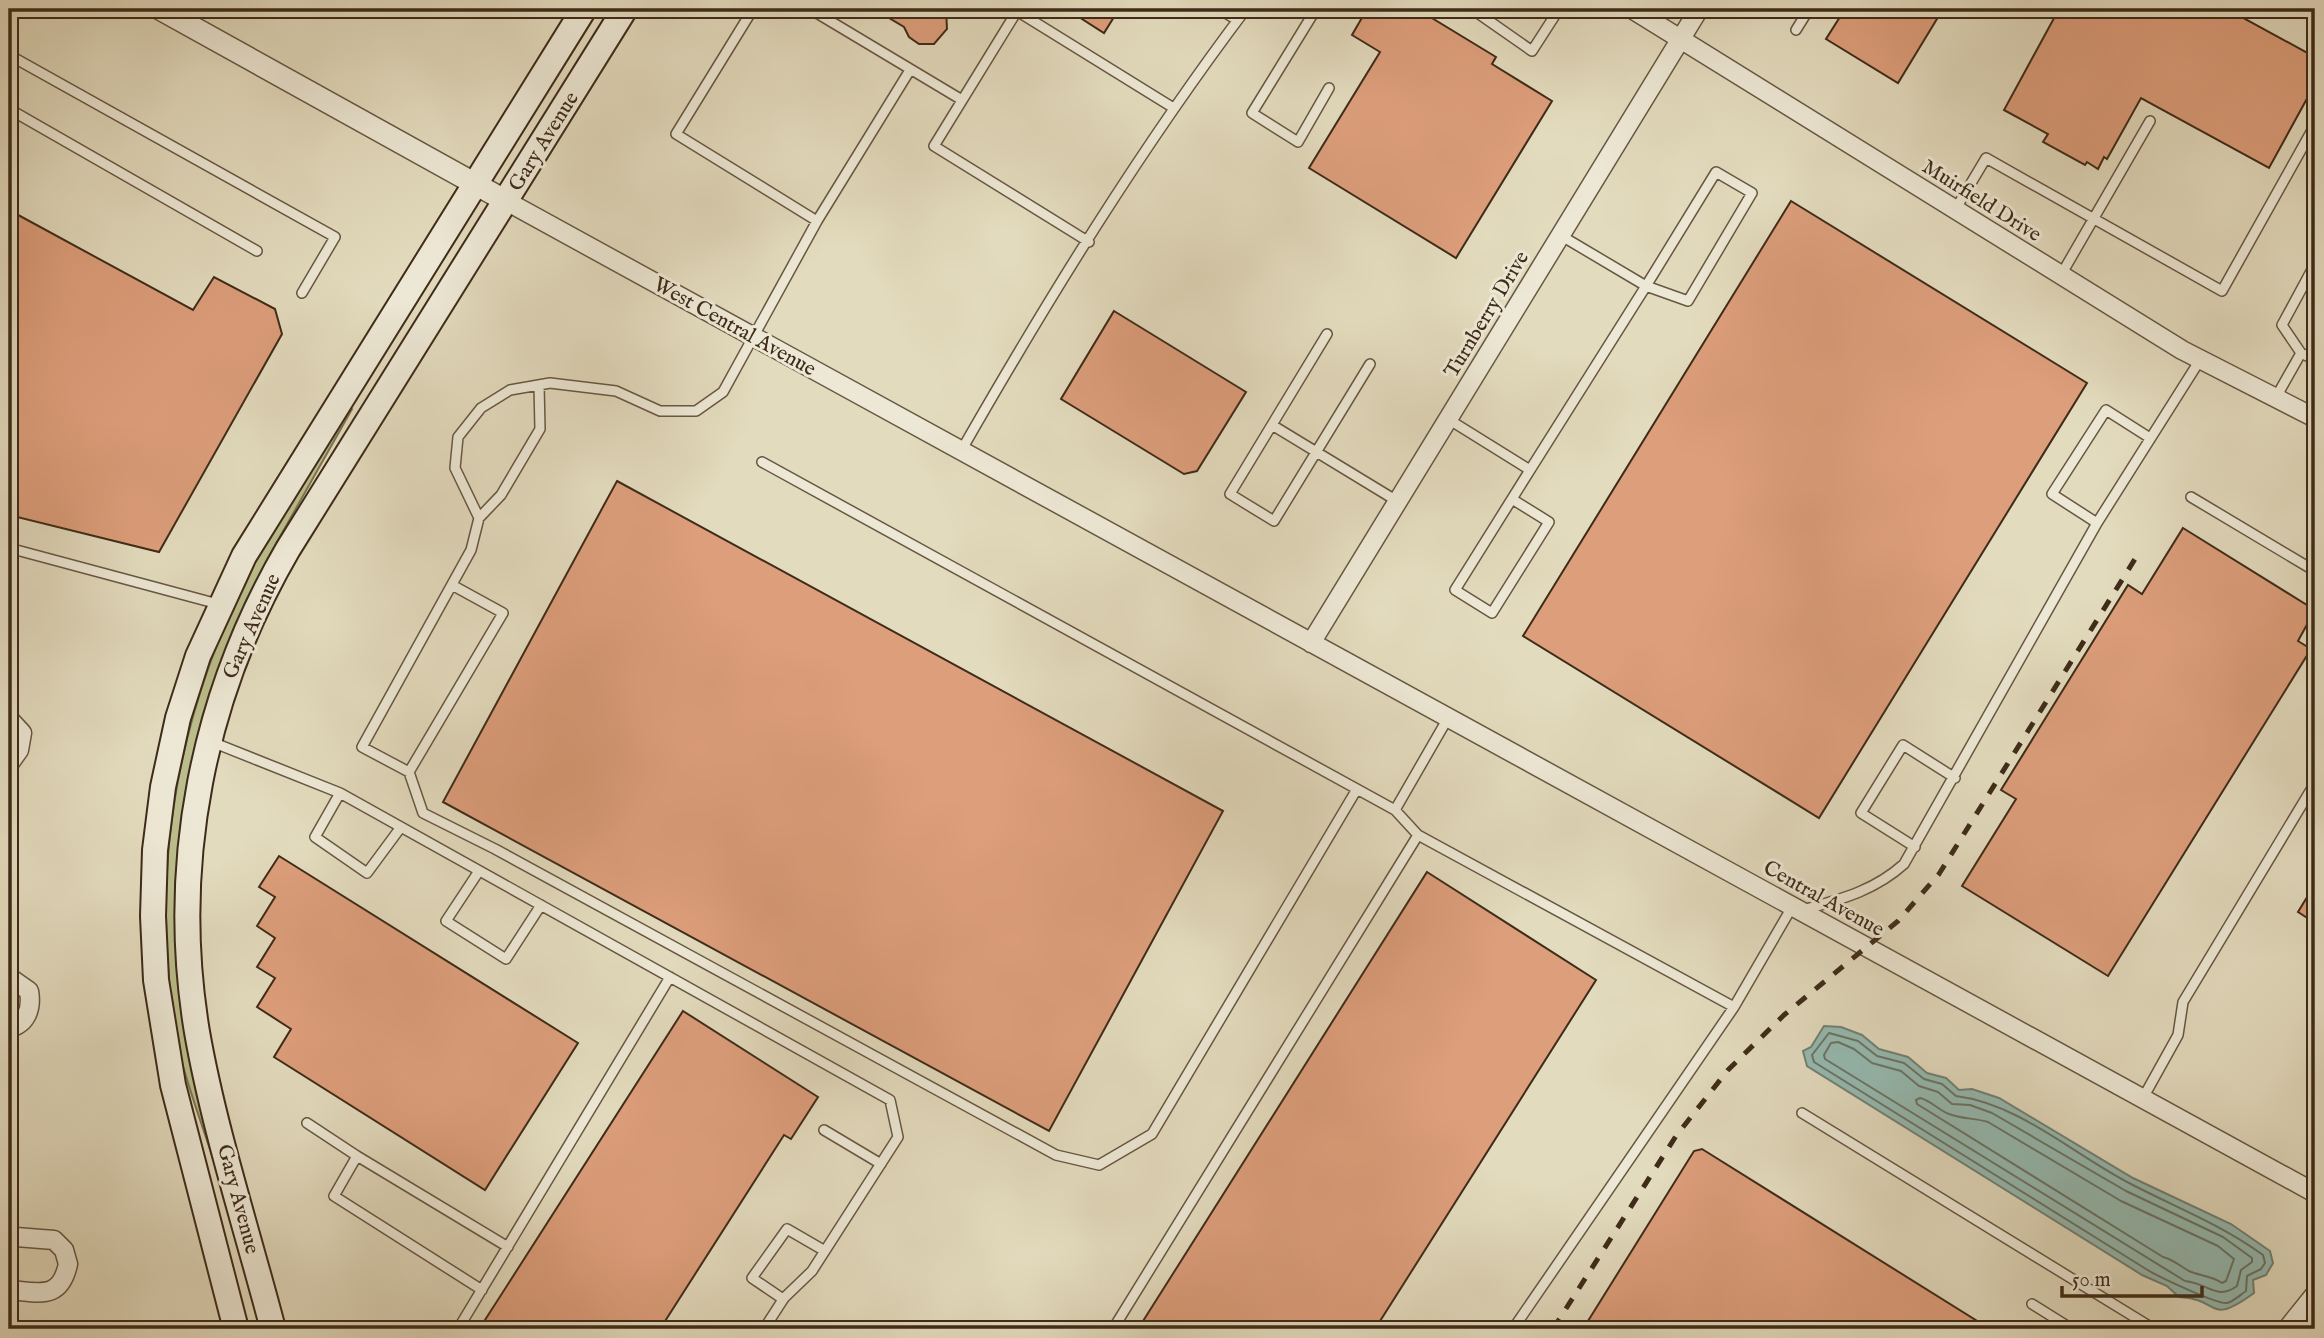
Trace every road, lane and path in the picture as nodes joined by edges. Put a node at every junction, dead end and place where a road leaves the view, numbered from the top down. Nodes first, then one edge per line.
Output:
1 (160, 9) edge
2 (584, 9) edge
3 (625, 9) edge
4 (753, 9) edge
5 (810, 9) edge
6 (1219, 9) edge
7 (1246, 9) edge
8 (1316, 9) edge
9 (1472, 9) edge
10 (1559, 9) edge
11 (1632, 9) edge
12 (1699, 9) edge
13 (1809, 9) edge
14 (2308, 9) edge
15 (2315, 12) edge
16 (1237, 20) junction
17 (1796, 30) dead end
18 (1680, 40) junction
19 (9, 55) edge
20 (910, 70) junction
21 (1329, 88) dead end
22 (962, 100) junction
23 (1172, 107) junction
24 (9, 109) edge
25 (2150, 121) dead end
26 (2315, 125) edge
27 (474, 184) junction
28 (506, 201) junction
29 (1955, 210) junction
30 (2092, 220) junction
31 (817, 221) junction
32 (1560, 235) junction
33 (1089, 242) junction
34 (257, 251) dead end
35 (2315, 264) edge
36 (2061, 275) junction
37 (1646, 286) junction
38 (302, 293) dead end
39 (1327, 334) dead end
40 (754, 337) junction
41 (2301, 353) junction
42 (2200, 360) junction
43 (2315, 360) edge
44 (1370, 364) dead end
45 (539, 385) junction
46 (2275, 399) junction
47 (2315, 418) edge
48 (1448, 419) junction
49 (1272, 425) junction
50 (2150, 438) junction
51 (961, 451) junction
52 (1316, 452) junction
53 (762, 462) dead end
54 (1530, 470) junction
55 (2191, 497) dead end
56 (1512, 499) junction
57 (1397, 501) junction
58 (479, 518) junction
59 (2097, 523) junction
60 (9, 548) edge
61 (2315, 572) edge
62 (452, 585) junction
63 (220, 604) junction
64 (1311, 643) junction
65 (1448, 718) junction
66 (9, 719) edge
67 (209, 741) junction
68 (9, 764) edge
69 (409, 772) junction
70 (1955, 778) junction
71 (2315, 783) edge
72 (1357, 789) junction
73 (340, 793) junction
74 (1395, 810) junction
75 (401, 827) junction
76 (1418, 835) junction
77 (1915, 847) junction
78 (479, 871) junction
79 (541, 905) junction
80 (1796, 909) junction
81 (9, 977) edge
82 (670, 977) junction
83 (1734, 1007) junction
84 (9, 1028) edge
85 (2143, 1098) junction
86 (1802, 1113) dead end
87 (307, 1123) dead end
88 (824, 1130) dead end
89 (358, 1156) junction
90 (881, 1164) junction
91 (2315, 1194) edge
92 (9, 1239) edge
93 (508, 1247) junction
94 (825, 1251) junction
95 (9, 1290) edge
96 (482, 1290) junction
97 (2315, 1294) edge
98 (783, 1299) junction
99 (2032, 1304) dead end
100 (236, 1329) edge
101 (273, 1329) edge
102 (458, 1329) edge
103 (764, 1329) edge
104 (1113, 1329) edge
105 (1513, 1329) edge
106 (2072, 1329) edge
107 (2151, 1329) edge
108 (2287, 1329) edge

1 - 27 street, West Central Avenue
2 - 27 main road, Gary Avenue
3 - 28 main road, Gary Avenue
4 - 31 lane
5 - 20 lane
6 - 16 lane
7 - 16 lane
8 - 21 lane
9 - 10 lane
11 - 18 street, Muirfield Drive
12 - 18 street, Turnberry Drive
13 - 17 lane
14 - 15 path
16 - 23 lane
18 - 29 street, Muirfield Drive
18 - 32 street, Turnberry Drive
19 - 38 lane
20 - 22 lane
20 - 31 lane
22 - 23 lane
22 - 33 lane
23 - 33 lane
24 - 34 lane
25 - 30 lane
26 - 30 lane
27 - 28 street, West Central Avenue
27 - 63 main road, Gary Avenue
28 - 40 street, West Central Avenue
28 - 67 main road, Gary Avenue
29 - 30 lane
29 - 36 street, Muirfield Drive
30 - 36 lane
31 - 40 lane
32 - 37 lane
32 - 48 street, Turnberry Drive
33 - 51 lane
35 - 41 lane
36 - 42 street, Muirfield Drive
37 - 37 lane
37 - 54 lane
39 - 49 lane
40 - 45 lane
40 - 51 street, West Central Avenue
41 - 43 lane
41 - 46 lane
42 - 46 street, Muirfield Drive
42 - 50 lane
44 - 52 lane
45 - 58 lane
45 - 58 lane
46 - 47 street, Muirfield Drive
48 - 54 lane
48 - 57 street, Turnberry Drive
49 - 52 lane
49 - 52 lane
50 - 59 lane
50 - 59 lane
51 - 64 street, West Central Avenue
52 - 57 lane
53 - 72 lane
54 - 56 lane
55 - 61 lane
56 - 56 lane
57 - 64 street, Turnberry Drive
58 - 62 lane
59 - 70 lane
60 - 63 lane
62 - 69 lane
62 - 69 lane
63 - 100 main road, Gary Avenue
64 - 65 street, Central Avenue
65 - 74 lane
65 - 80 street, Central Avenue
66 - 68 street
67 - 73 lane
67 - 101 main road, Gary Avenue
69 - 72 lane
70 - 77 lane
70 - 77 lane
71 - 85 lane
72 - 74 lane
73 - 75 lane
73 - 75 lane
74 - 76 lane
75 - 78 lane
76 - 83 lane
76 - 104 lane
77 - 80 lane
78 - 79 lane
78 - 79 lane
79 - 82 lane
80 - 83 lane
80 - 85 street, Central Avenue
81 - 84 street
82 - 90 lane
82 - 93 lane
83 - 105 lane
85 - 91 street, Central Avenue
86 - 107 lane
87 - 89 lane
88 - 90 lane
89 - 93 lane
89 - 96 lane
90 - 94 lane
92 - 95 street
93 - 96 lane
94 - 98 lane
94 - 98 lane
96 - 102 lane
97 - 108 street
98 - 103 lane
99 - 106 lane

